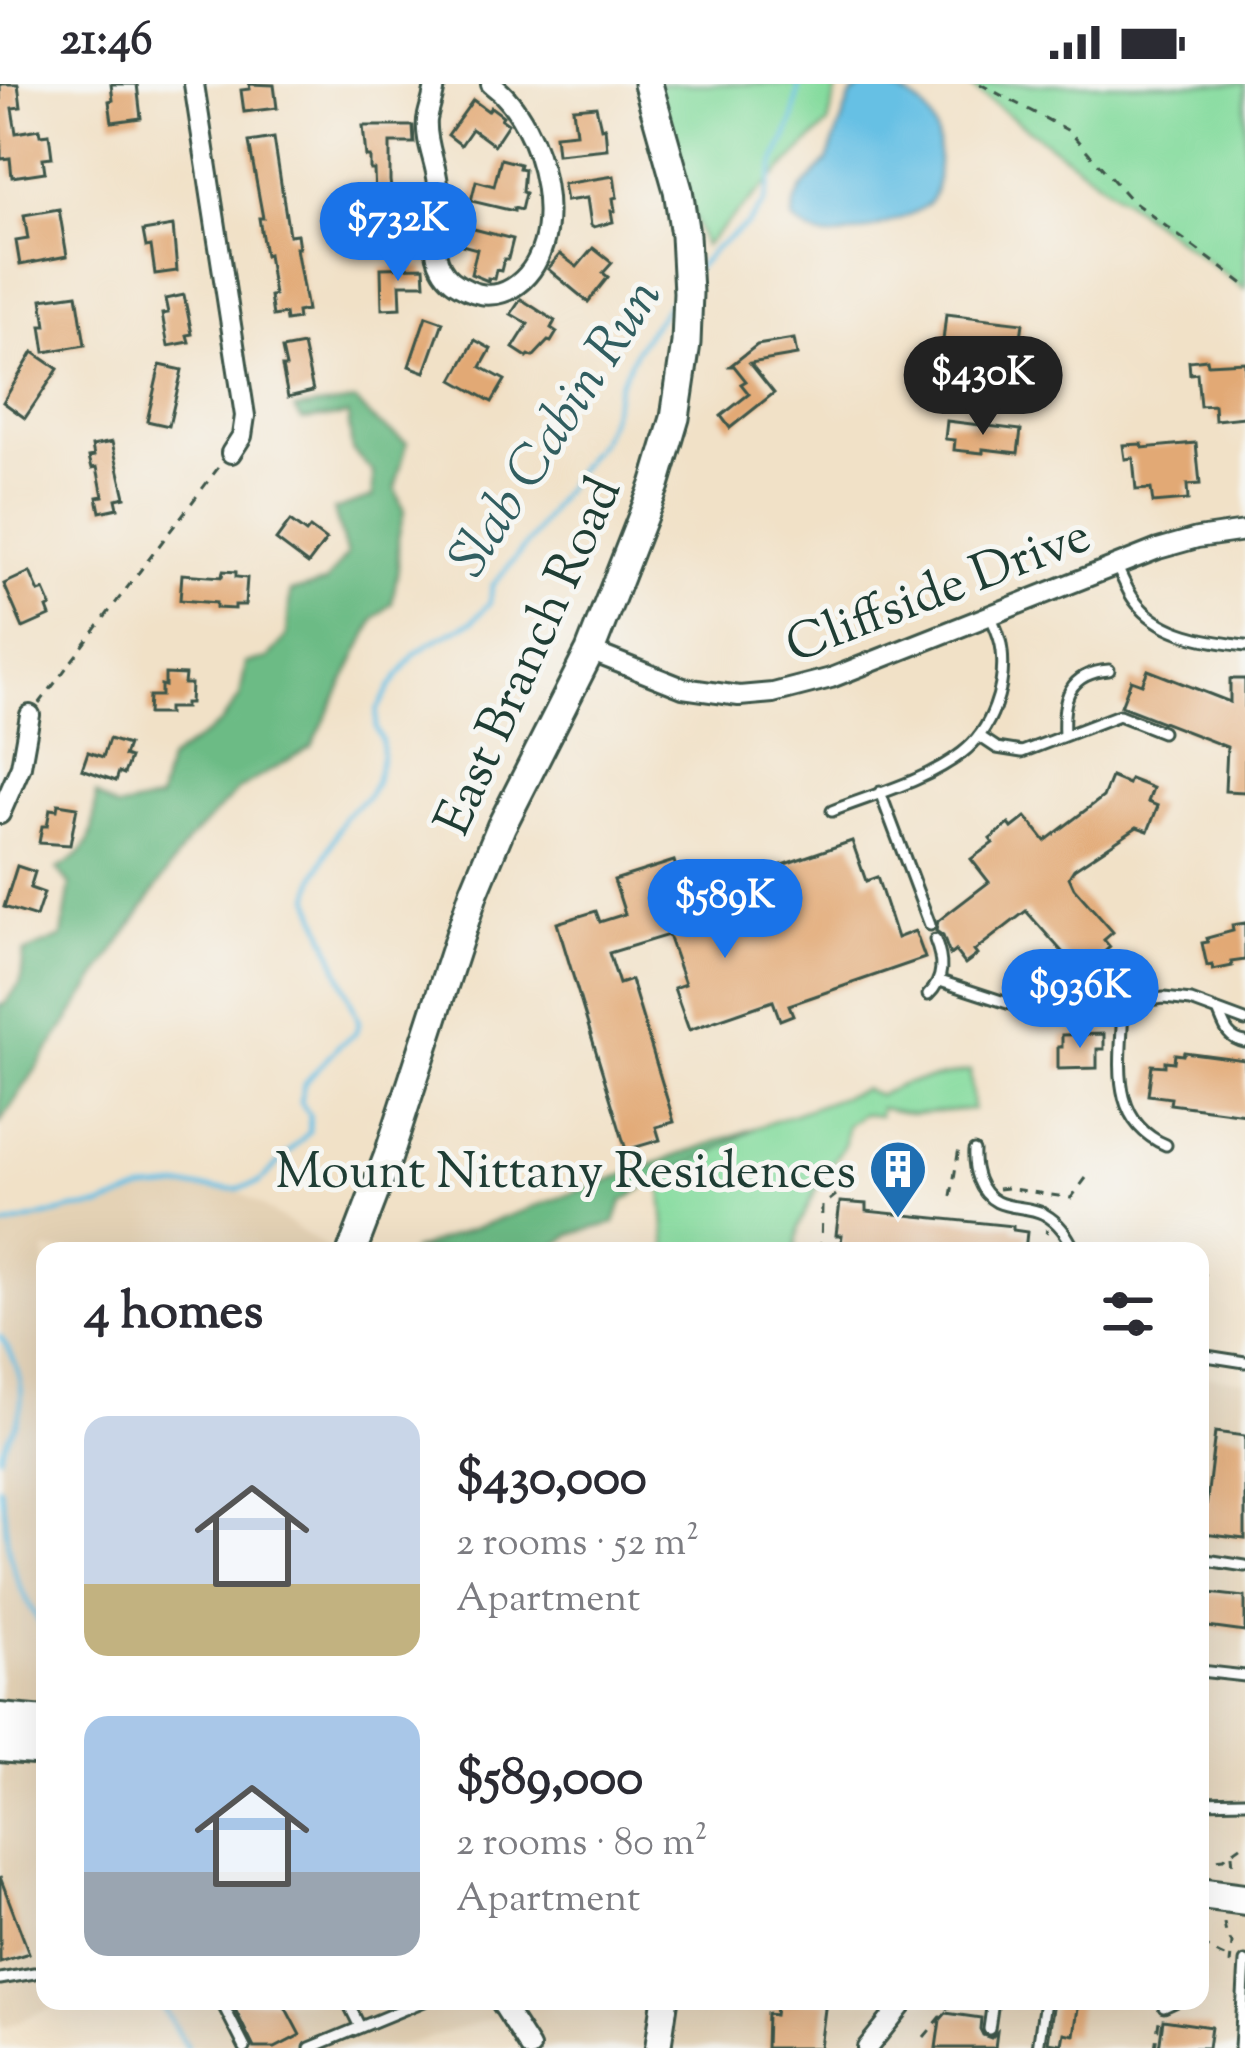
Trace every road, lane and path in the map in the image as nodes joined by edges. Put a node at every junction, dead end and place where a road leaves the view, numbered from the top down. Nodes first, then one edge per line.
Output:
1 (194, 84) edge
2 (445, 84) edge
3 (491, 84) edge
4 (648, 84) edge
5 (980, 84) edge
6 (434, 93) edge
7 (1245, 284) edge
8 (231, 453) dead end
9 (208, 479) dead end
10 (1245, 531) edge
11 (1116, 565) junction
12 (990, 615) junction
13 (1245, 646) edge
14 (590, 651) junction
15 (1109, 670) dead end
16 (53, 689) dead end
17 (29, 715) dead end
18 (1162, 732) dead end
19 (1064, 735) junction
20 (979, 736) junction
21 (880, 792) junction
22 (832, 811) dead end
23 (0, 814) edge
24 (930, 925) dead end
25 (935, 940) dead end
26 (940, 981) junction
27 (928, 994) dead end
28 (1124, 1001) junction
29 (1219, 1013) junction
30 (1245, 1017) edge
31 (1245, 1042) edge
32 (1166, 1145) dead end
33 (959, 1148) dead end
34 (974, 1151) dead end
35 (1086, 1178) dead end
36 (836, 1195) dead end
37 (951, 1196) dead end
38 (997, 1197) junction
39 (907, 1203) dead end
40 (905, 1215) dead end
41 (1047, 1228) dead end
42 (355, 1242) edge
43 (821, 1242) edge
44 (1045, 1242) edge
45 (1070, 1242) edge
46 (1209, 1356) edge
47 (1245, 1362) edge
48 (1209, 1560) edge
49 (1245, 1566) edge
50 (1209, 1672) edge
51 (1245, 1676) edge
52 (1209, 1802) edge
53 (1245, 1802) edge
54 (1245, 1843) edge
55 (1232, 1852) junction
56 (1209, 1860) edge
57 (1233, 1868) dead end
58 (1235, 1911) edge
59 (1209, 1948) edge
60 (1245, 1962) edge
61 (34, 1973) dead end
62 (0, 1979) edge
63 (226, 2010) edge
64 (351, 2010) edge
65 (387, 2010) edge
66 (402, 2010) edge
67 (505, 2010) edge
68 (664, 2010) edge
69 (897, 2010) edge
70 (946, 2010) edge
71 (980, 2010) edge
72 (992, 2010) edge
73 (1044, 2010) edge
74 (984, 2013) dead end
75 (389, 2015) junction
76 (1244, 2016) edge
77 (1159, 2021) dead end
78 (360, 2027) junction
79 (989, 2029) dead end
80 (924, 2037) dead end
81 (526, 2046) edge
82 (1242, 2046) edge
83 (245, 2048) edge
84 (310, 2048) edge
85 (658, 2048) edge
86 (867, 2048) edge
87 (1038, 2048) edge
88 (1155, 2048) edge

1 - 8 street
2 - 6 street
3 - 6 street
4 - 14 main road, East Branch Road
5 - 7 path
9 - 16 path
10 - 11 street, Cliffside Drive
11 - 12 street, Cliffside Drive
11 - 13 lane
12 - 14 street, Cliffside Drive
12 - 20 lane
14 - 42 main road, East Branch Road
15 - 19 lane
17 - 23 street
18 - 19 lane
19 - 20 lane
20 - 21 lane
21 - 22 lane
21 - 24 lane
25 - 26 lane
26 - 27 lane
26 - 28 lane
28 - 29 lane
28 - 32 lane
29 - 30 lane
29 - 31 lane
33 - 37 path
34 - 38 lane
35 - 38 path
36 - 43 path
38 - 45 lane
39 - 40 path
41 - 44 path
46 - 47 lane
48 - 49 lane
50 - 51 lane
52 - 53 lane
54 - 55 path
55 - 56 path
55 - 57 path
58 - 59 path
60 - 76 lane
61 - 62 lane
63 - 83 lane
64 - 78 lane
65 - 75 lane
66 - 75 lane
67 - 81 street
68 - 85 street
69 - 86 street
70 - 80 path
71 - 74 path
72 - 79 lane
73 - 87 lane
75 - 78 lane
76 - 82 lane
77 - 88 path
78 - 84 lane

